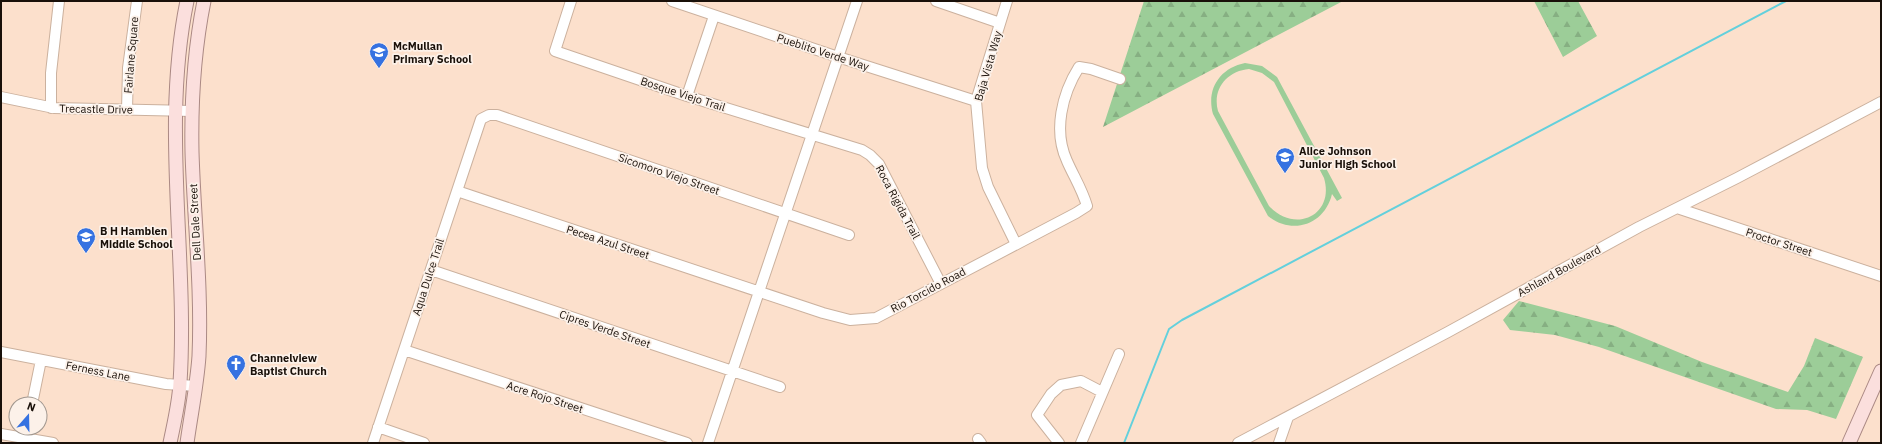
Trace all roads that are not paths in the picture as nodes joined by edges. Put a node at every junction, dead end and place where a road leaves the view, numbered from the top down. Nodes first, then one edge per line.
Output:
1 (59, 1) edge
2 (137, 1) edge
3 (187, 1) edge
4 (571, 1) edge
5 (672, 1) edge
6 (857, 1) edge
7 (936, 1) edge
8 (1007, 1) edge
9 (202, 2) edge
10 (714, 16) junction
11 (1000, 23) junction
12 (838, 57) junction
13 (1120, 79) dead end
14 (688, 96) junction
15 (1, 97) edge
16 (976, 101) junction
17 (1881, 102) edge
18 (50, 108) junction
19 (127, 110) junction
20 (175, 110) junction
21 (192, 111) junction
22 (489, 116) joint
23 (813, 134) junction
24 (457, 191) junction
25 (1677, 208) junction
26 (786, 214) junction
27 (196, 230) junction
28 (849, 234) dead end
29 (1016, 244) junction
30 (179, 252) junction
31 (430, 270) junction
32 (1881, 276) edge
33 (941, 284) junction
34 (759, 292) junction
35 (404, 350) junction
36 (1, 352) edge
37 (1119, 354) dead end
38 (41, 360) junction
39 (1881, 371) edge
40 (732, 372) junction
41 (180, 385) junction
42 (196, 386) junction
43 (780, 387) dead end
44 (1102, 392) junction
45 (34, 396) edge
46 (1288, 417) junction
47 (378, 427) junction
48 (26, 436) edge
49 (53, 443) edge
50 (170, 443) edge
51 (187, 443) edge
52 (372, 443) edge
53 (424, 443) edge
54 (687, 443) edge
55 (708, 443) edge
56 (1059, 443) edge
57 (1081, 443) edge
58 (1238, 443) edge
59 (1279, 443) edge
60 (1849, 443) edge

1 - 18 street
2 - 19 street, Fairlane Square
3 - 20 main road, Dell Dale Street
4 - 14 street, Bosque Viejo Trail
5 - 10 street, Pueblito Verde Way
6 - 12 street
7 - 11 street
8 - 11 street, Baja Vista Way
9 - 21 main road, Dell Dale Street
10 - 12 street, Pueblito Verde Way
10 - 14 street
11 - 16 street, Baja Vista Way
12 - 16 street, Pueblito Verde Way
12 - 23 street
13 - 29 street, Rio Torcido Road
14 - 23 street, Bosque Viejo Trail
15 - 18 street, Trecastle Drive
16 - 29 street, Baja Vista Way
17 - 25 street, Ashland Boulevard
18 - 19 street, Trecastle Drive
19 - 20 street, Trecastle Drive
20 - 21 street, Trecastle Drive
20 - 30 main road, Dell Dale Street
21 - 27 main road, Dell Dale Street
22 - 24 street, Aqua Dulce Trail
22 - 26 street, Sicomoro Viejo Street
23 - 26 street
23 - 33 street, Roca Rigida Trail
24 - 31 street, Aqua Dulce Trail
24 - 34 street, Pecea Azul Street
25 - 32 street, Proctor Street
25 - 46 street, Ashland Boulevard
26 - 28 street, Sicomoro Viejo Street
26 - 34 street
27 - 30 main road
27 - 42 main road, Dell Dale Street
29 - 33 street, Rio Torcido Road
30 - 41 main road, Dell Dale Street
31 - 35 street, Aqua Dulce Trail
31 - 40 street, Cipres Verde Street
33 - 34 street, Rio Torcido Road
34 - 40 street
35 - 47 street, Aqua Dulce Trail
35 - 54 street, Acre Rojo Street
36 - 38 street, Ferness Lane
37 - 44 street
38 - 41 street, Ferness Lane
38 - 45 street
39 - 60 main road
40 - 43 street, Cipres Verde Street
40 - 55 street
41 - 42 street, Ferness Lane
41 - 50 main road, Dell Dale Street
42 - 51 main road, Dell Dale Street
44 - 56 street
44 - 57 street
46 - 58 street, Ashland Boulevard
46 - 59 street
47 - 52 street, Aqua Dulce Trail
47 - 53 street
48 - 49 street

